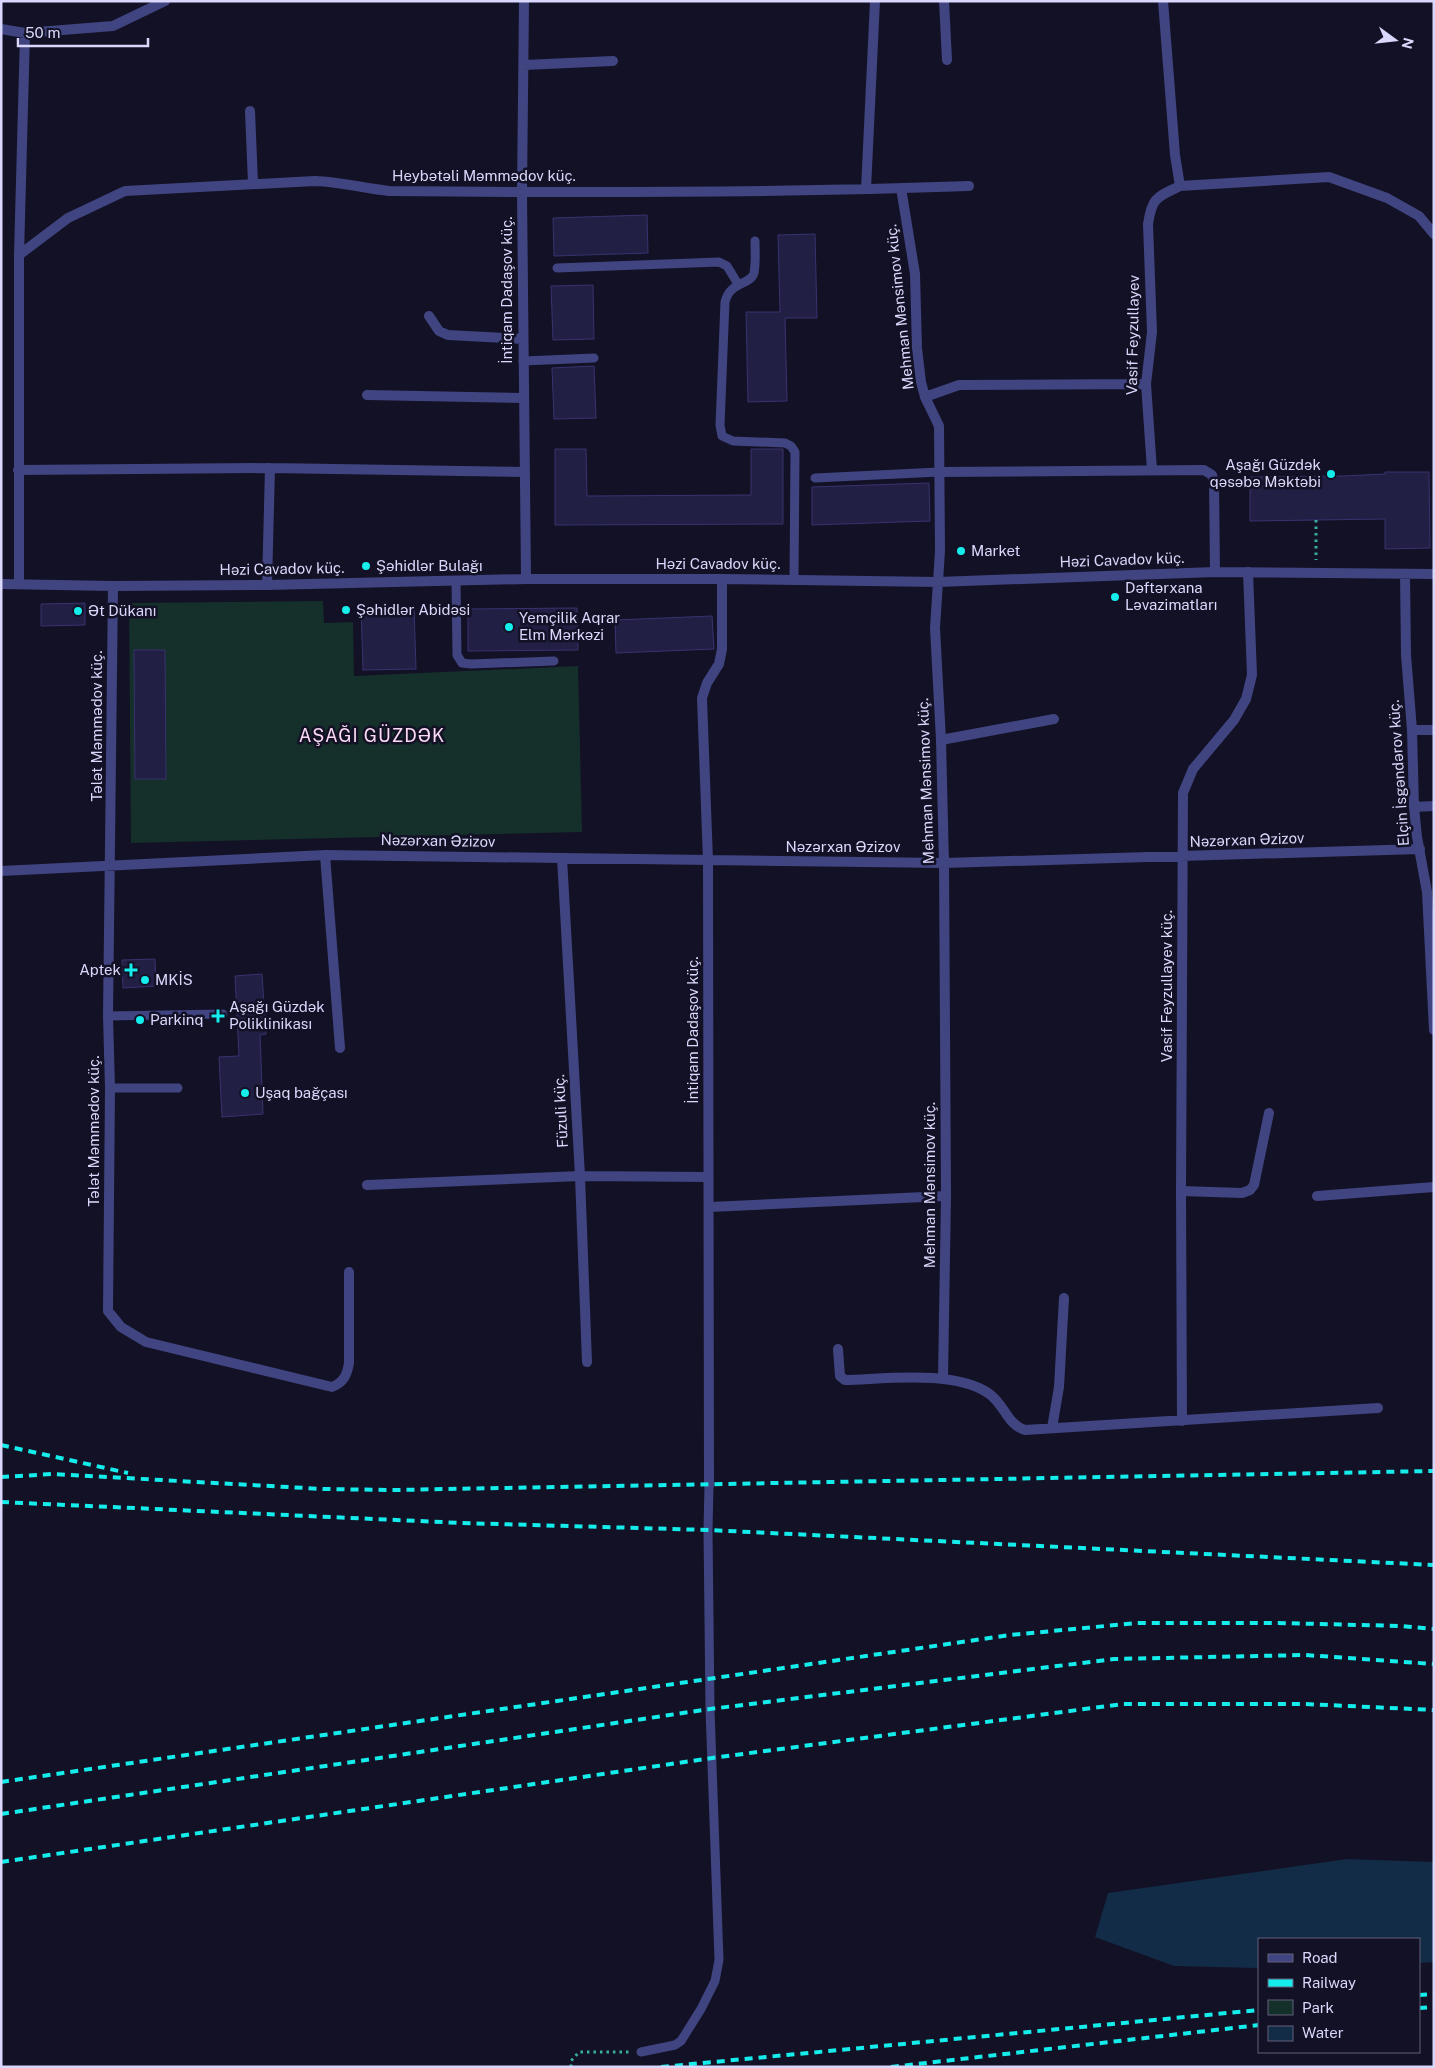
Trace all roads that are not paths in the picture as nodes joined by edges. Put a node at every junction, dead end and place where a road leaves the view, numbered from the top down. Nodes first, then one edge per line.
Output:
1 (165, 1) edge
2 (524, 1) edge
3 (876, 1) edge
4 (944, 1) edge
5 (1163, 1) edge
6 (1, 30) edge
7 (25, 33) junction
8 (947, 60) dead end
9 (613, 61) dead end
10 (524, 65) junction
11 (250, 110) dead end
12 (253, 183) junction
13 (969, 186) dead end
14 (1180, 186) junction
15 (901, 188) junction
16 (866, 189) junction
17 (522, 192) junction
18 (1434, 234) edge
19 (755, 241) dead end
20 (19, 255) junction
21 (557, 268) dead end
22 (738, 284) junction
23 (429, 316) dead end
24 (523, 339) junction
25 (594, 358) dead end
26 (523, 361) junction
27 (1146, 384) junction
28 (367, 395) dead end
29 (925, 397) junction
30 (523, 398) junction
31 (270, 468) junction
32 (18, 470) junction
33 (1152, 470) junction
34 (524, 472) junction
35 (939, 472) junction
36 (815, 478) dead end
37 (1215, 572) junction
38 (1248, 572) junction
39 (1405, 574) junction
40 (1434, 574) edge
41 (526, 579) junction
42 (722, 579) junction
43 (794, 579) junction
44 (456, 581) junction
45 (938, 582) junction
46 (1, 584) edge
47 (19, 584) junction
48 (267, 585) junction
49 (113, 586) junction
50 (554, 661) dead end
51 (1054, 719) dead end
52 (1412, 730) junction
53 (1434, 730) edge
54 (941, 740) junction
55 (1434, 806) edge
56 (1414, 807) junction
57 (1420, 849) junction
58 (326, 855) junction
59 (1182, 856) junction
60 (562, 858) junction
61 (708, 861) junction
62 (944, 863) junction
63 (111, 865) junction
64 (1, 871) edge
65 (223, 1014) dead end
66 (108, 1016) junction
67 (1434, 1030) edge
68 (340, 1048) dead end
69 (110, 1088) junction
70 (178, 1088) dead end
71 (1269, 1113) dead end
72 (580, 1176) junction
73 (708, 1177) junction
74 (367, 1185) dead end
75 (1434, 1187) edge
76 (1181, 1192) junction
77 (946, 1196) junction
78 (1317, 1196) dead end
79 (710, 1207) junction
80 (349, 1272) dead end
81 (1064, 1298) dead end
82 (838, 1349) dead end
83 (587, 1362) dead end
84 (943, 1378) junction
85 (1378, 1408) dead end
86 (1182, 1421) junction
87 (1052, 1428) junction
88 (709, 1485) joint
89 (640, 2052) road end

1 - 7 street
2 - 10 street, İntiqam Dadaşov küç.
3 - 16 street
4 - 8 street
5 - 14 street
6 - 7 street
7 - 20 street
9 - 10 street
10 - 17 street, İntiqam Dadaşov küç.
11 - 12 street
12 - 17 street, Heybətəli Məmmədov küç.
12 - 20 street, Heybətəli Məmmədov küç.
13 - 15 street, Heybətəli Məmmədov küç.
14 - 18 street
14 - 27 street, Vasif Feyzullayev
15 - 16 street, Heybətəli Məmmədov küç.
15 - 29 street, Mehman Mənsimov küç.
16 - 17 street, Heybətəli Məmmədov küç.
17 - 24 street, İntiqam Dadaşov küç.
19 - 22 lane
20 - 32 street
21 - 22 lane
22 - 43 lane
23 - 24 street
24 - 26 street, İntiqam Dadaşov küç.
25 - 26 lane
26 - 30 street, İntiqam Dadaşov küç.
27 - 29 street
27 - 33 street, Vasif Feyzullayev
28 - 30 street
29 - 35 street, Mehman Mənsimov küç.
30 - 34 street, İntiqam Dadaşov küç.
31 - 32 street
31 - 34 street
31 - 48 street
32 - 47 street
33 - 35 street
33 - 37 street
34 - 41 street, İntiqam Dadaşov küç.
35 - 36 lane
35 - 45 street, Mehman Mənsimov küç.
37 - 38 street, Həzi Cavadov küç.
37 - 45 street, Həzi Cavadov küç.
38 - 39 street, Həzi Cavadov küç.
38 - 59 street, Vasif Feyzullayev küç.
39 - 40 street, Həzi Cavadov küç.
39 - 52 street, Elçin İsgəndərov küç.
41 - 42 street, Həzi Cavadov küç.
41 - 44 street, Həzi Cavadov küç.
42 - 43 street, Həzi Cavadov küç.
42 - 61 street, İntiqam Dadaşov küç.
43 - 45 street, Həzi Cavadov küç.
44 - 48 street, Həzi Cavadov küç.
44 - 50 lane
45 - 54 street, Mehman Mənsimov küç.
46 - 47 street, Həzi Cavadov küç.
47 - 49 street, Həzi Cavadov küç.
48 - 49 street, Həzi Cavadov küç.
49 - 63 street, Tələt Məmmədov küç.
51 - 54 street
52 - 53 street
52 - 56 street, Elçin İsgəndərov küç.
54 - 62 street, Mehman Mənsimov küç.
55 - 56 street
56 - 57 street, Elçin İsgəndərov küç.
57 - 59 street, Nəzərxan Əzizov
57 - 67 street, Elçin İsgəndərov küç.
58 - 60 street, Nəzərxan Əzizov
58 - 63 street, Nəzərxan Əzizov
58 - 68 street
59 - 62 street, Nəzərxan Əzizov
59 - 76 street, Vasif Feyzullayev küç.
60 - 61 street, Nəzərxan Əzizov
60 - 72 street, Füzuli küç.
61 - 62 street, Nəzərxan Əzizov
61 - 73 street, İntiqam Dadaşov küç.
62 - 77 street, Mehman Mənsimov küç.
63 - 64 street, Nəzərxan Əzizov
63 - 66 street, Tələt Məmmədov küç.
65 - 66 lane
66 - 69 street, Tələt Məmmədov küç.
69 - 70 lane
69 - 80 street, Tələt Məmmədov küç.
71 - 76 street
72 - 73 street
72 - 74 street
72 - 83 street, Füzuli küç.
73 - 79 street, İntiqam Dadaşov küç.
75 - 78 street
76 - 86 street, Vasif Feyzullayev küç.
77 - 79 street
77 - 84 street, Mehman Mənsimov küç.
79 - 88 street, İntiqam Dadaşov küç.
81 - 87 street
82 - 84 street
84 - 87 street
85 - 86 street
86 - 87 street
88 - 89 lane

